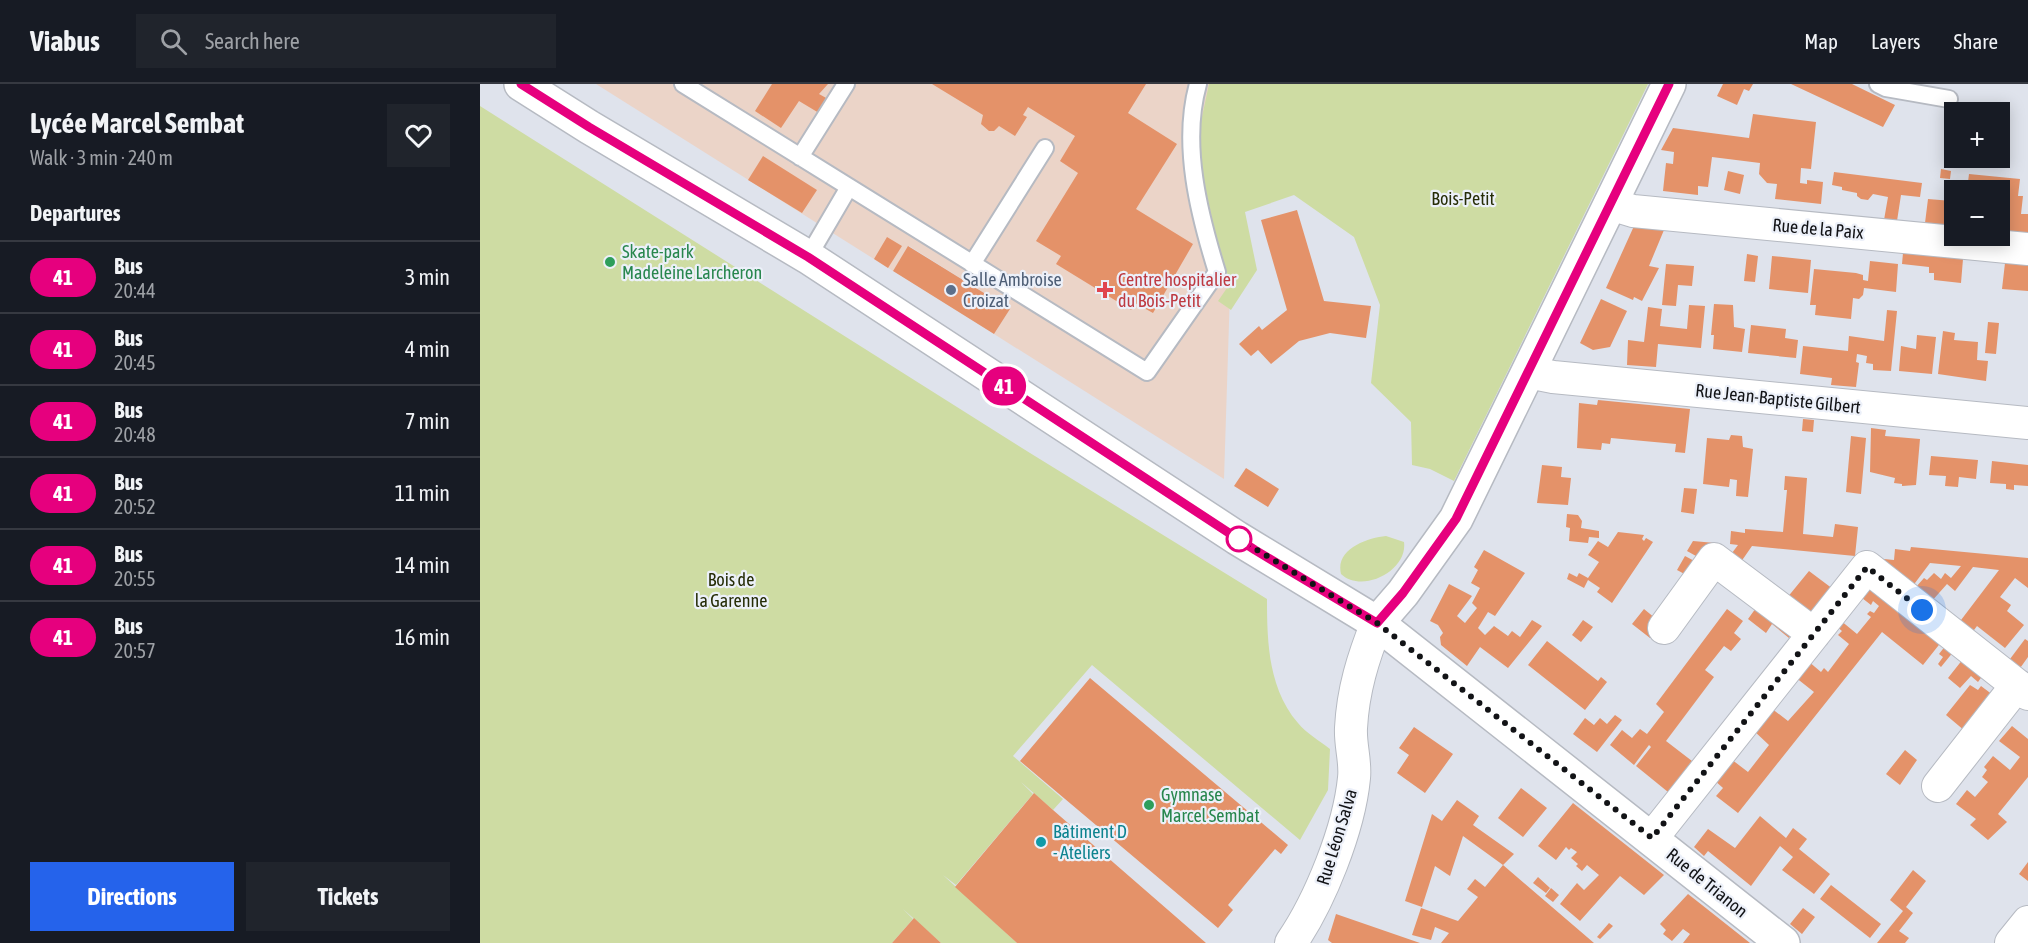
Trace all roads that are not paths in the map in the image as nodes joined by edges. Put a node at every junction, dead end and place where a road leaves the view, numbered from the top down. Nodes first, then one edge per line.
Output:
1 (521, 84) edge
2 (683, 84) edge
3 (846, 84) edge
4 (1198, 84) edge
5 (1669, 84) edge
6 (1878, 84) edge
7 (1948, 99) dead end
8 (1045, 148) dead end
9 (800, 157) junction
10 (849, 187) junction
11 (1610, 204) junction
12 (2028, 249) edge
13 (808, 257) junction
14 (972, 264) junction
15 (1528, 372) junction
16 (2028, 423) edge
17 (1377, 623) junction
18 (1664, 628) dead end
19 (1814, 634) junction
20 (2022, 682) edge
21 (1938, 786) dead end
22 (1652, 838) junction
23 (2028, 921) edge
24 (1291, 943) edge
25 (1783, 943) edge
26 (2011, 943) edge

1 - 13 street, Rue de Trianon
2 - 9 lane
3 - 9 lane
4 - 14 lane
5 - 11 street, Rue Léon Salva
6 - 7 lane
8 - 14 lane
9 - 10 lane
10 - 13 lane
10 - 14 lane
11 - 12 street, Rue de la Paix
11 - 15 street, Rue Léon Salva
13 - 17 street, Rue de Trianon
15 - 16 street, Rue Jean-Baptiste Gilbert
15 - 17 street, Rue Léon Salva
17 - 22 street, Rue de Trianon
17 - 24 street, Rue Léon Salva
18 - 19 street
19 - 20 street
19 - 22 street
20 - 21 street
22 - 25 street, Rue de Trianon
23 - 26 street

